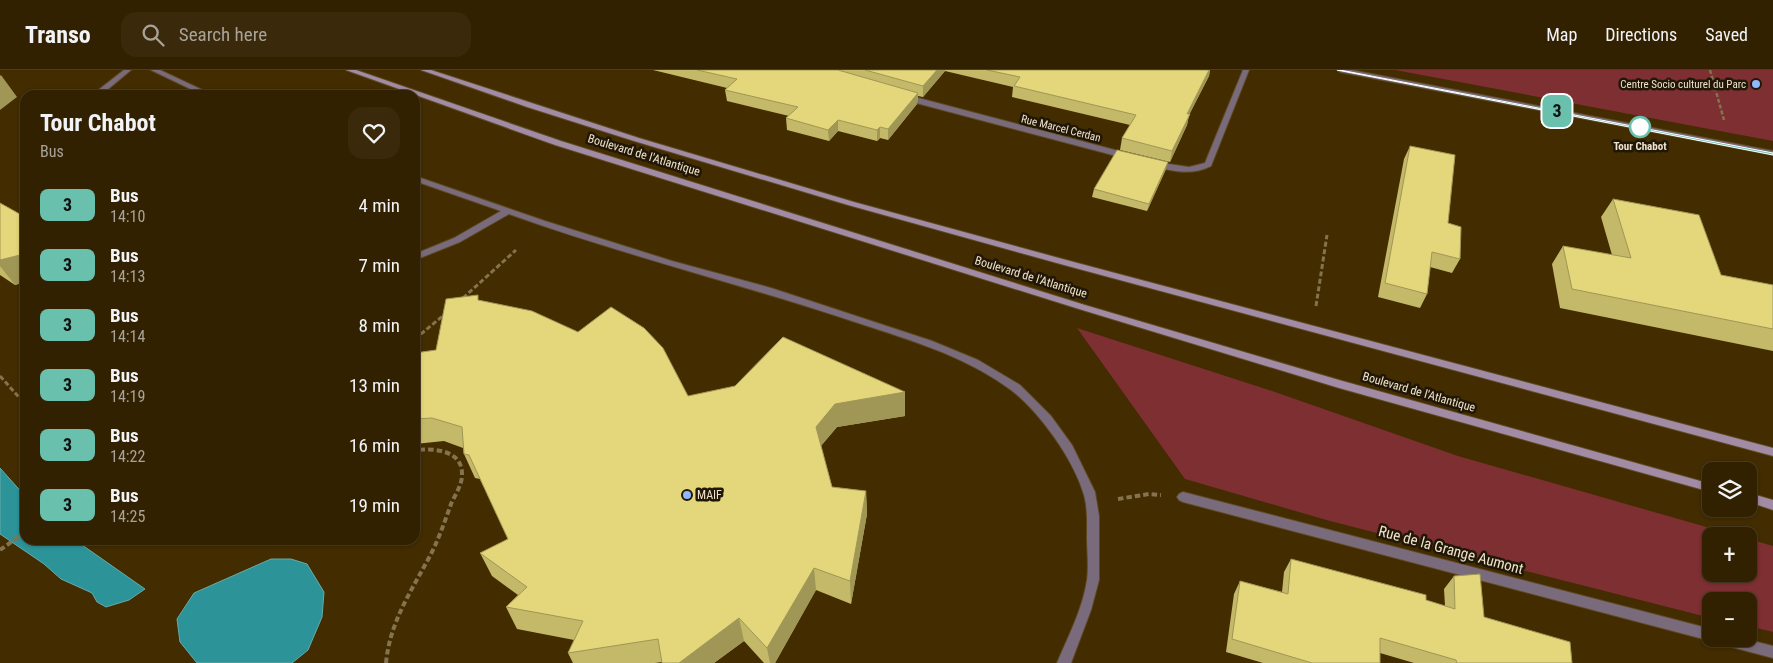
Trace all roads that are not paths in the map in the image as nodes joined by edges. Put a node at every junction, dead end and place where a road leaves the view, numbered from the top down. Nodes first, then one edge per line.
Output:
1 (128, 70) edge
2 (154, 70) edge
3 (349, 70) edge
4 (424, 70) edge
5 (1246, 70) edge
6 (1340, 70) edge
7 (102, 90) edge
8 (198, 90) edge
9 (406, 90) edge
10 (896, 94) edge
11 (420, 95) edge
12 (1773, 153) edge
13 (1136, 159) edge
14 (1146, 161) edge
15 (420, 180) edge
16 (506, 212) junction
17 (420, 255) edge
18 (1773, 452) edge
19 (1702, 485) edge
20 (1183, 497) road end
21 (1757, 500) edge
22 (1773, 505) edge
23 (1702, 634) edge
24 (1754, 647) edge
25 (1773, 652) edge
26 (1064, 663) edge

1 - 7 street
2 - 8 street
3 - 9 main road, Boulevard de l'Atlantique
4 - 18 main road, Boulevard de l'Atlantique
5 - 14 street
6 - 12 street
10 - 13 street, Rue Marcel Cerdan
11 - 19 main road, Boulevard de l'Atlantique
15 - 16 street
16 - 17 street
16 - 26 street
20 - 23 street, Rue de la Grange Aumont
21 - 22 main road
24 - 25 street

